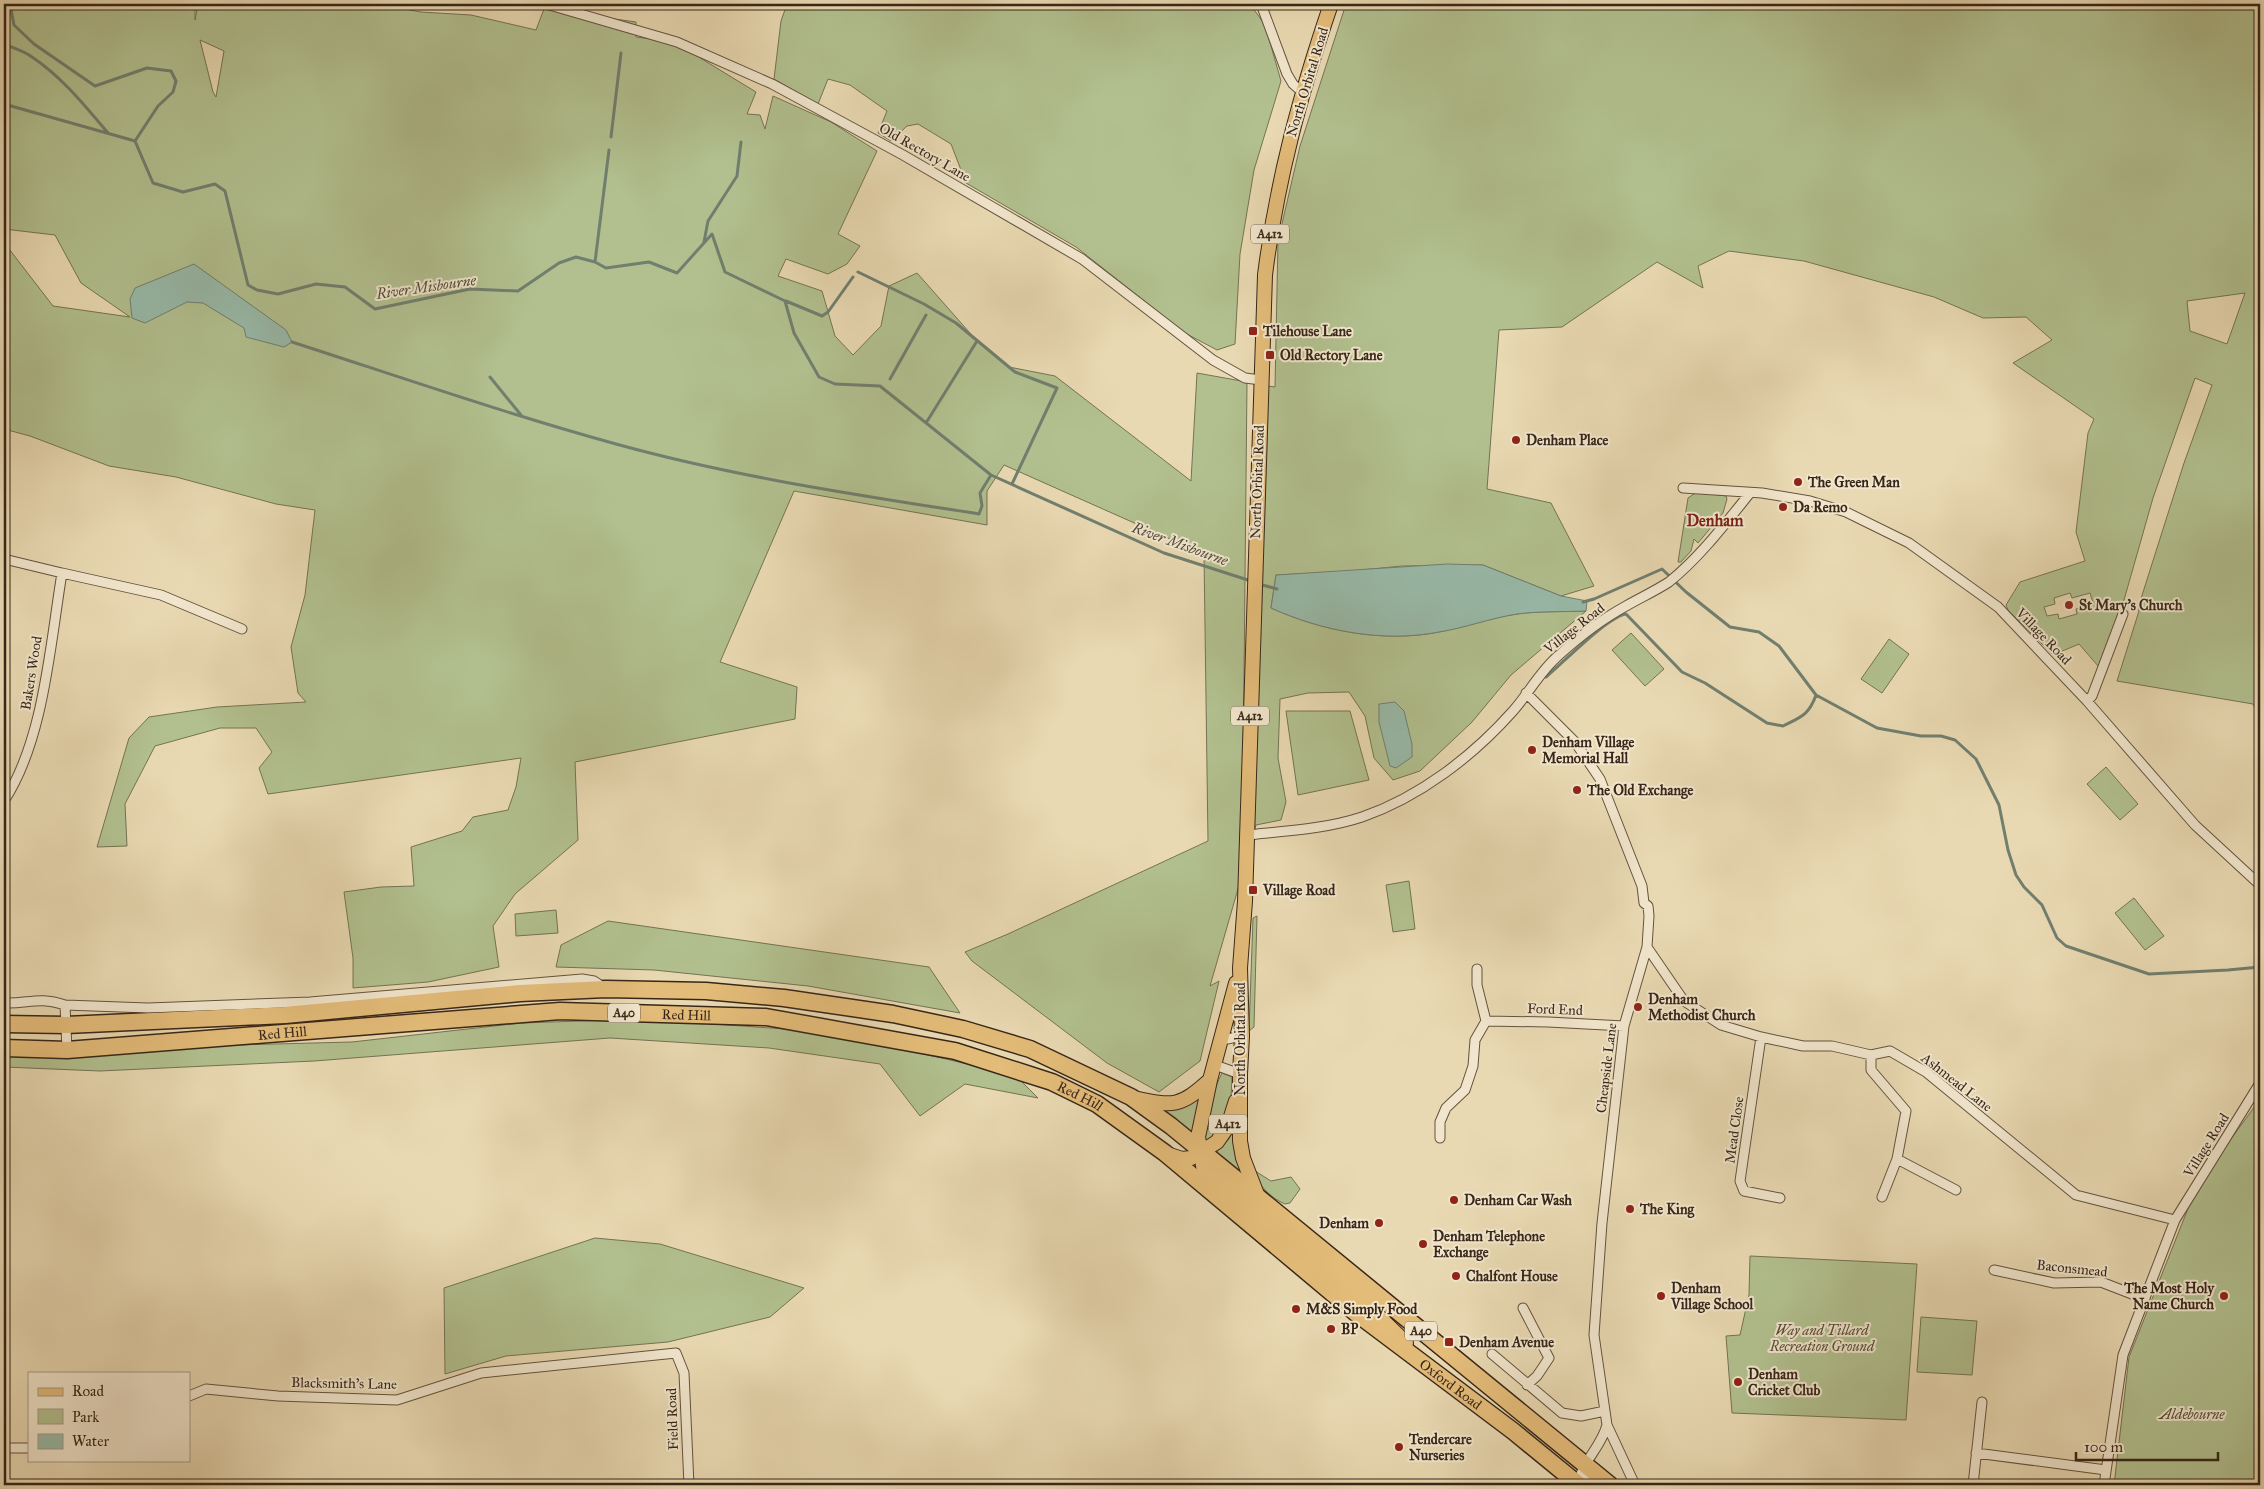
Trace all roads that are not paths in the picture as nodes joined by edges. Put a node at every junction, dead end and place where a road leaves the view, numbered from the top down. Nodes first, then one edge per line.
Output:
1 (546, 4) edge
2 (1261, 4) edge
3 (1331, 4) edge
4 (1302, 92) junction
5 (1261, 380) junction
6 (1682, 488) dead end
7 (1750, 493) junction
8 (4, 560) edge
9 (62, 573) junction
10 (2123, 614) dead end
11 (242, 629) dead end
12 (1526, 693) junction
13 (2088, 702) junction
14 (4, 801) edge
15 (1246, 835) junction
16 (2260, 885) edge
17 (1647, 947) junction
18 (1240, 968) junction
19 (1477, 969) dead end
20 (606, 989) junction
21 (4, 1003) edge
22 (64, 1005) junction
23 (1486, 1021) junction
24 (4, 1024) edge
25 (66, 1025) junction
26 (1624, 1026) junction
27 (1242, 1036) junction
28 (1761, 1038) junction
29 (1222, 1040) junction
30 (4, 1048) edge
31 (67, 1050) junction
32 (1870, 1055) junction
33 (1215, 1064) junction
34 (1210, 1080) junction
35 (1240, 1080) junction
36 (2260, 1083) edge
37 (1131, 1097) junction
38 (1440, 1138) dead end
39 (1201, 1152) junction
40 (1165, 1153) junction
41 (1897, 1159) junction
42 (1206, 1186) joint
43 (1956, 1190) dead end
44 (1258, 1197) junction
45 (1882, 1197) dead end
46 (1780, 1198) dead end
47 (2175, 1220) junction
48 (1994, 1270) dead end
49 (2145, 1299) junction
50 (1523, 1308) dead end
51 (676, 1353) joint
52 (1492, 1354) dead end
53 (1437, 1373) junction
54 (1527, 1385) junction
55 (190, 1396) edge
56 (1982, 1402) dead end
57 (1605, 1411) junction
58 (1607, 1425) junction
59 (4, 1448) edge
60 (28, 1448) edge
61 (1976, 1453) junction
62 (1585, 1464) junction
63 (2106, 1470) junction
64 (688, 1485) edge
65 (1579, 1485) edge
66 (1590, 1485) edge
67 (1610, 1485) edge
68 (1635, 1485) edge
69 (1973, 1485) edge
70 (2104, 1485) edge

1 - 5 street, Old Rectory Lane
2 - 4 street
3 - 4 main road, North Orbital Road / A412
4 - 5 main road, North Orbital Road / A412
5 - 15 main road, North Orbital Road / A412
6 - 7 street, Village Road
7 - 12 street, Village Road
7 - 13 street, Village Road
8 - 9 street
9 - 11 street
9 - 14 street, Bakers Wood
10 - 13 street
12 - 15 street, Village Road
12 - 17 street, Cheapside Lane
13 - 16 street, Village Road
15 - 18 main road, North Orbital Road / A412
17 - 26 street, Cheapside Lane
17 - 28 street, Ashmead Lane
18 - 27 main road, North Orbital Road
18 - 29 main road, North Orbital Road / A412
19 - 23 street
20 - 22 street, Red Hill
20 - 25 highway, Red Hill / A40
20 - 37 highway, Red Hill / A40
21 - 22 street, Red Hill
22 - 25 street
23 - 26 street, Ford End
23 - 38 street
24 - 25 highway, Red Hill / A40
25 - 31 street
26 - 57 street, Cheapside Lane
27 - 29 street
27 - 35 main road, North Orbital Road
28 - 32 street, Ashmead Lane
28 - 46 street, Mead Close
29 - 33 main road, North Orbital Road / A412
30 - 31 highway, Red Hill / A40
31 - 40 highway, Red Hill / A40
32 - 41 street
32 - 47 street, Ashmead Lane
33 - 34 main road, North Orbital Road / A412
33 - 35 street
34 - 37 main road
34 - 39 main road, North Orbital Road / A412
35 - 39 main road, A412
35 - 44 main road, North Orbital Road
36 - 47 street, Village Road
37 - 39 highway, Red Hill / A40
39 - 40 main road, A412
39 - 44 highway, A40
39 - 53 main road, North Orbital Road
40 - 42 highway, Red Hill / A40
41 - 43 street
41 - 45 street
42 - 53 highway, Oxford Road / A40
44 - 62 highway, Oxford Road / A40
47 - 49 street, Village Road
48 - 49 street, Baconsmead
49 - 63 street, Village Road
50 - 54 street
51 - 55 street, Blacksmith's Lane
51 - 64 street, Field Road
52 - 54 street
53 - 65 highway, Oxford Road / A40
54 - 57 street
56 - 61 street
57 - 58 street, Cheapside Lane
58 - 62 street
58 - 68 street, Cheapside Lane
59 - 60 street
61 - 63 street
61 - 69 street
62 - 66 street
62 - 67 highway, Oxford Road / A40
63 - 70 street, Village Road

